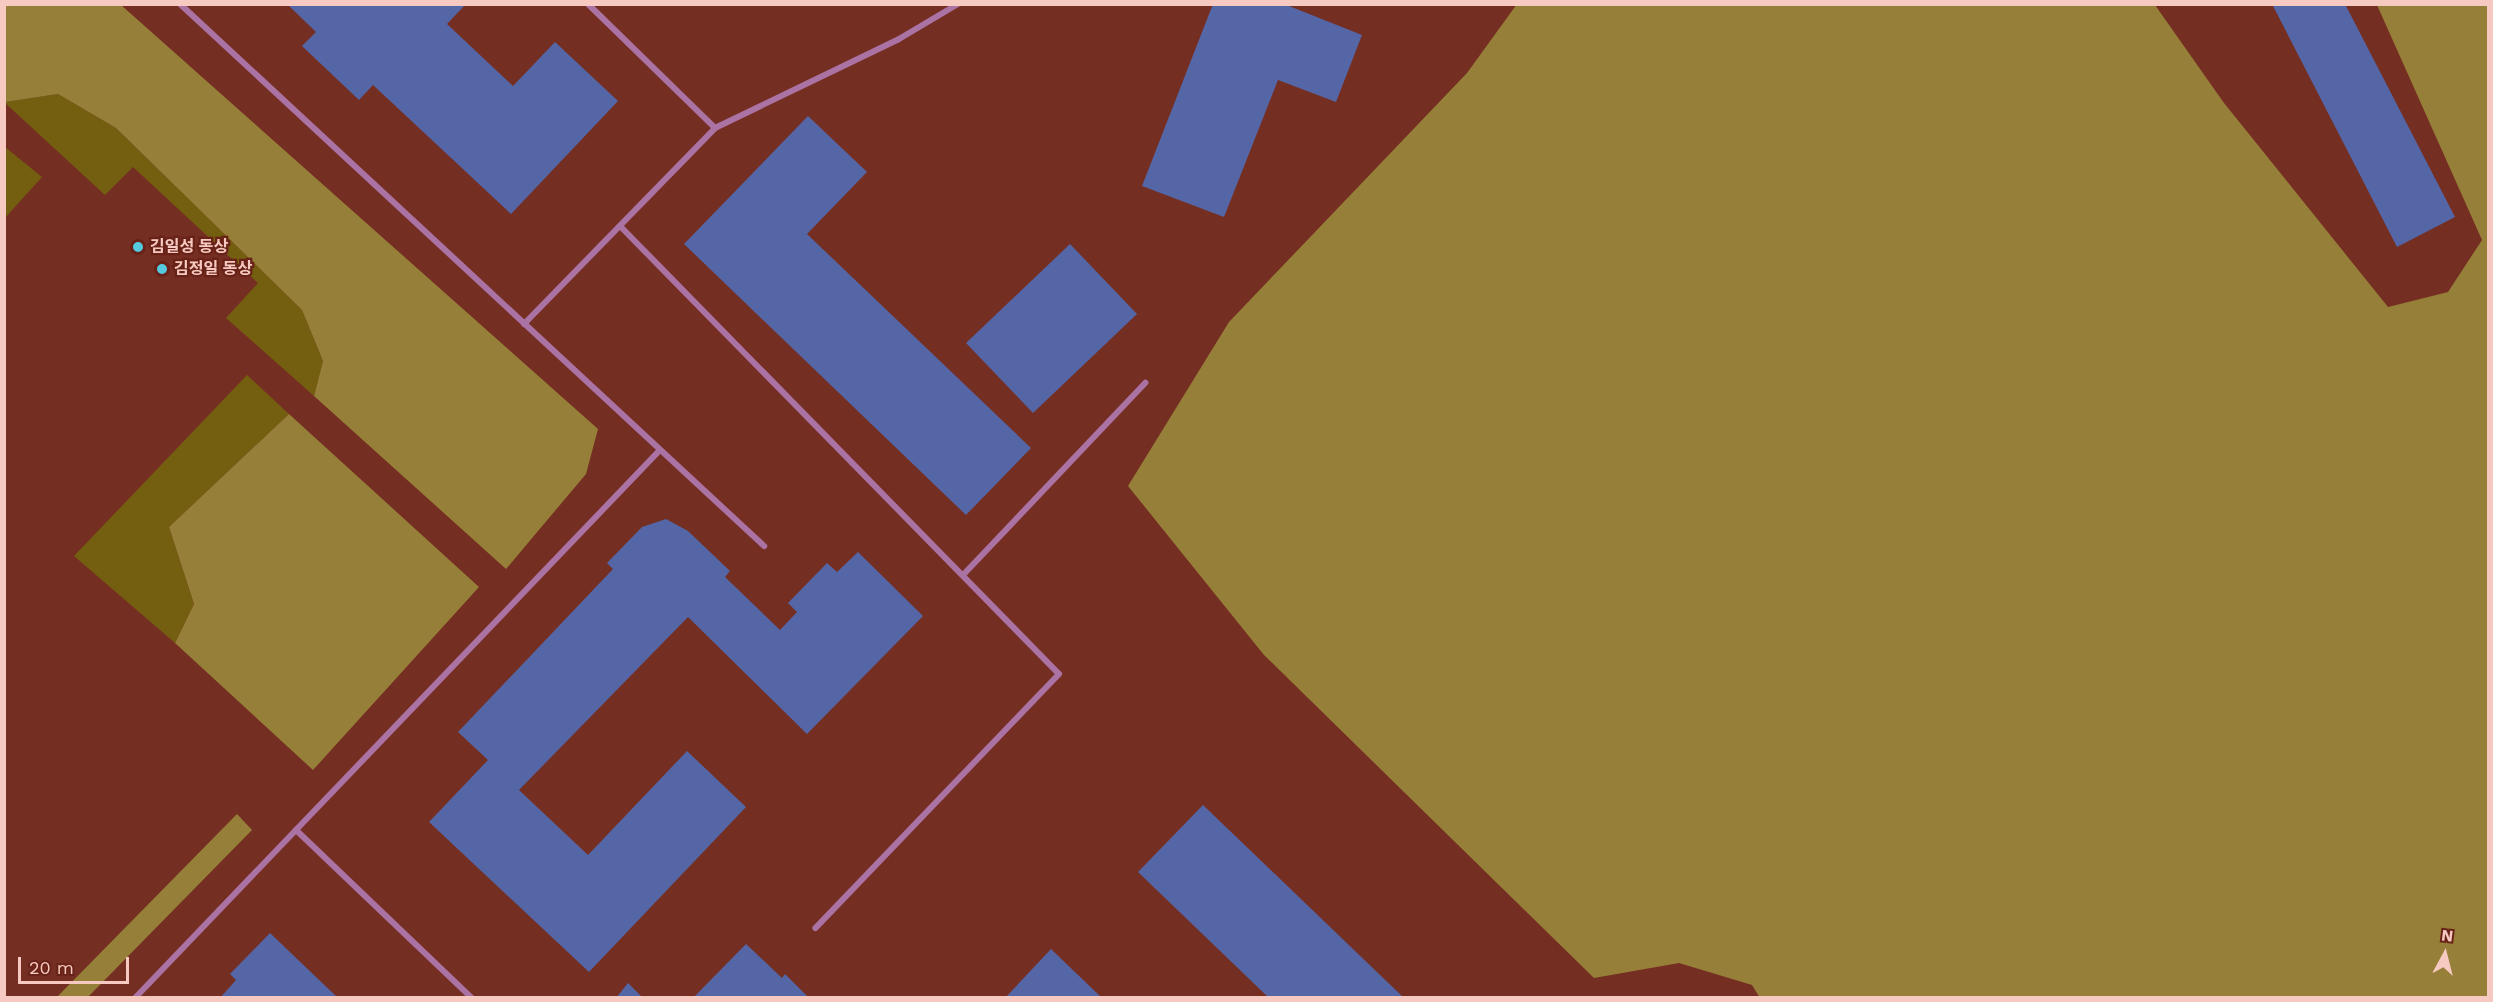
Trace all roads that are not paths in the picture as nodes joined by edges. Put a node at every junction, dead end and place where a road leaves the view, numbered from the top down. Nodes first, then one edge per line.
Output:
1 (180, 4) edge
2 (588, 4) edge
3 (958, 4) edge
4 (715, 128) junction
5 (620, 226) junction
6 (524, 324) junction
7 (1145, 383) dead end
8 (660, 450) junction
9 (764, 546) dead end
10 (963, 575) junction
11 (296, 830) junction
12 (815, 928) dead end
13 (135, 998) edge
14 (472, 998) edge

1 - 6 street
2 - 4 street
3 - 4 street
4 - 5 street
5 - 6 street
5 - 10 street
6 - 8 street
7 - 10 street
8 - 9 street
8 - 11 street
10 - 12 street
11 - 13 street
11 - 14 street

